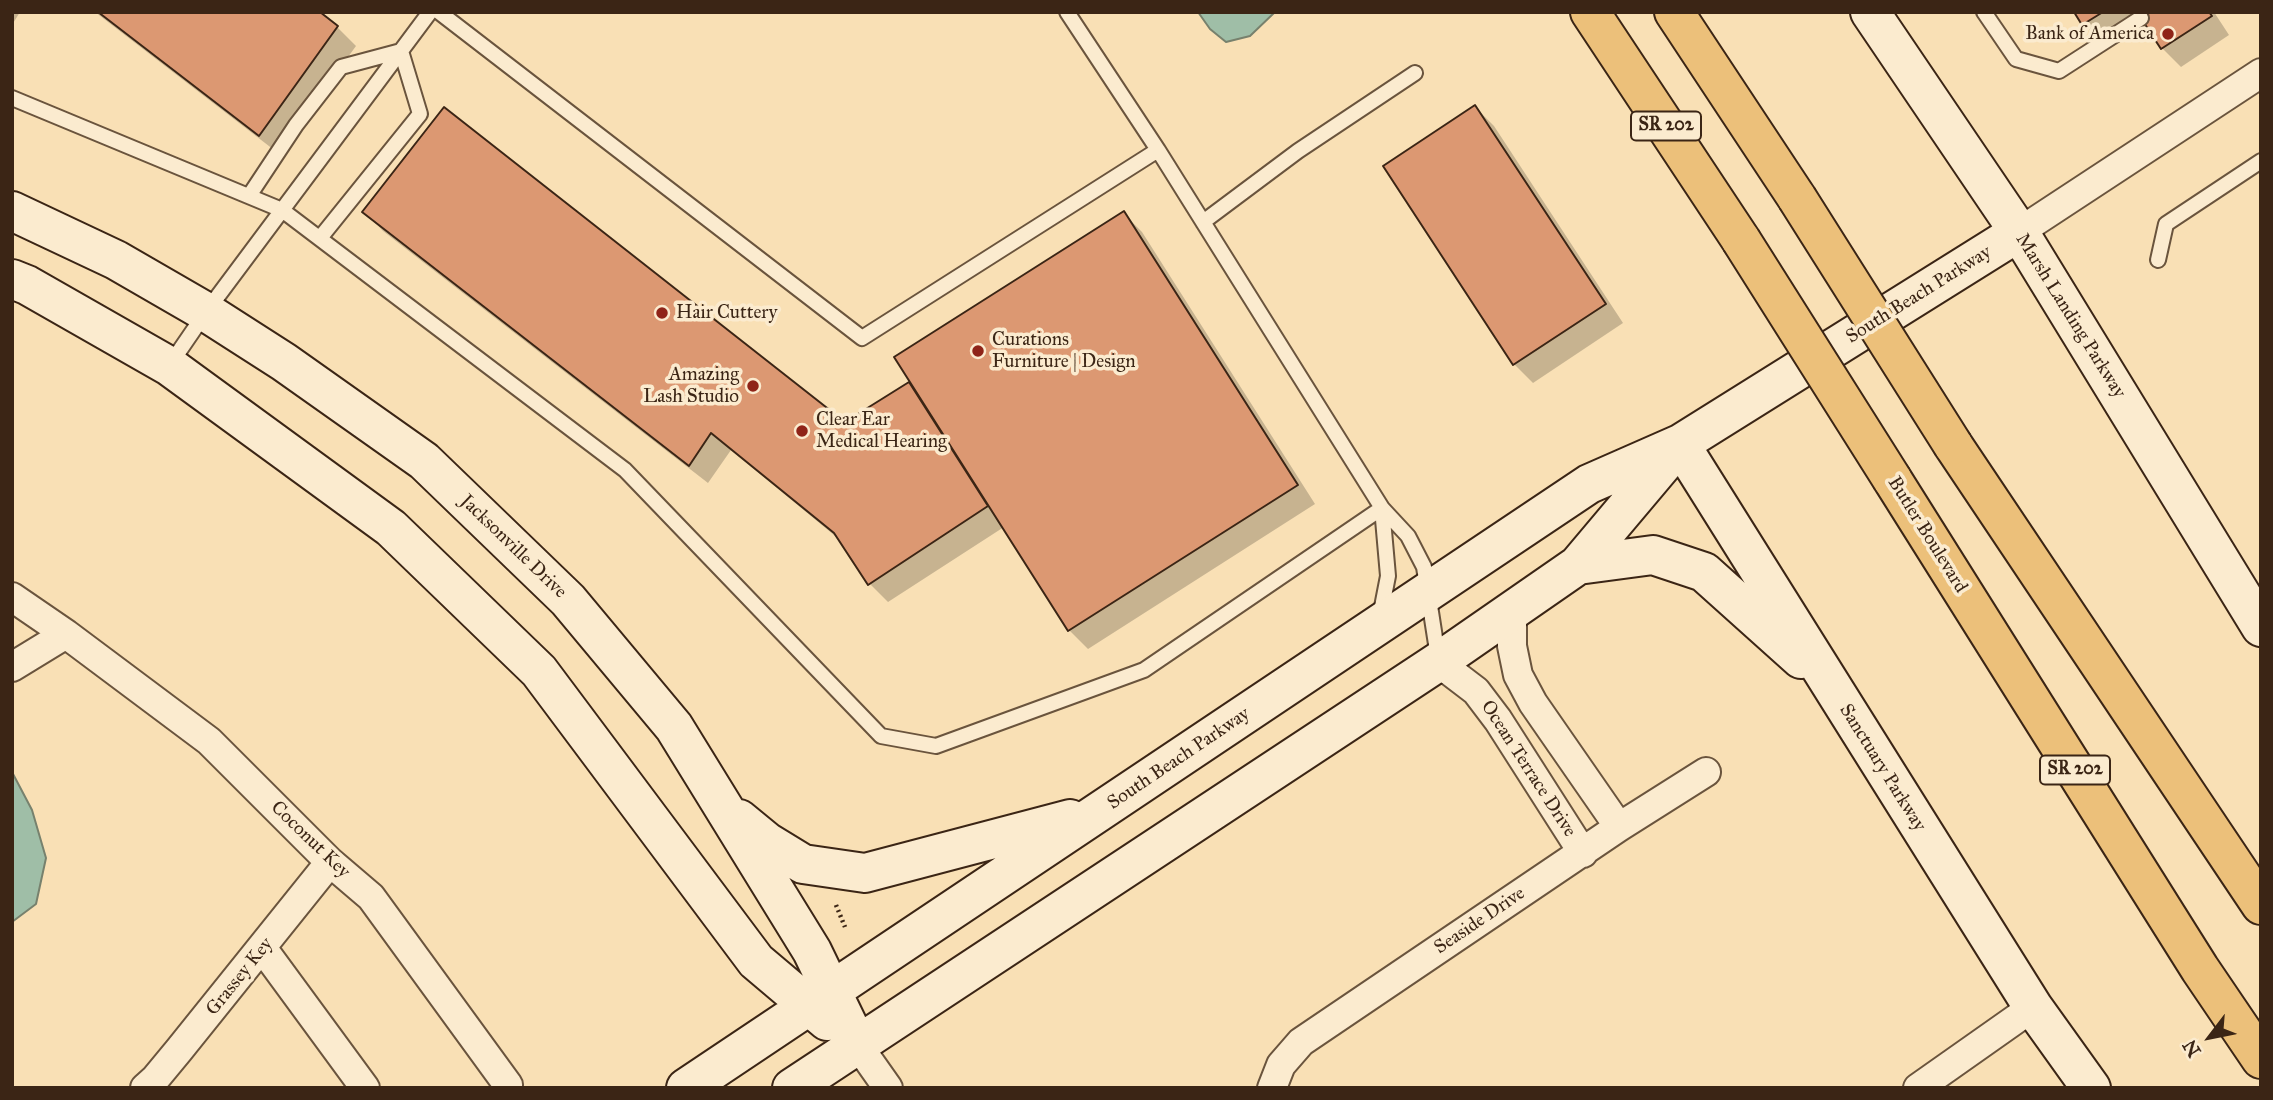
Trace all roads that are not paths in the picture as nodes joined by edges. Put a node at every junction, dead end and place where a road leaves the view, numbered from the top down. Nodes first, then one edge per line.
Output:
1 (430, 12) edge
2 (439, 12) edge
3 (1067, 12) edge
4 (1590, 12) edge
5 (1674, 12) edge
6 (1870, 12) edge
7 (1984, 12) edge
8 (2140, 18) dead end
9 (401, 51) junction
10 (1415, 73) dead end
11 (2261, 73) edge
12 (12, 98) edge
13 (1158, 150) junction
14 (2261, 161) edge
15 (249, 196) junction
16 (282, 210) junction
17 (12, 211) edge
18 (1203, 222) junction
19 (2019, 232) junction
20 (320, 239) junction
21 (2158, 260) dead end
22 (12, 279) edge
23 (206, 312) junction
24 (169, 366) junction
25 (1680, 444) junction
26 (1382, 508) junction
27 (1578, 565) junction
28 (1428, 592) junction
29 (12, 597) edge
30 (1512, 612) junction
31 (1379, 625) junction
32 (2261, 627) edge
33 (66, 634) junction
34 (1438, 662) junction
35 (12, 667) edge
36 (1827, 681) junction
37 (1706, 772) dead end
38 (722, 805) junction
39 (1102, 810) junction
40 (1619, 827) junction
41 (1583, 852) junction
42 (331, 862) junction
43 (2261, 905) edge
44 (263, 949) junction
45 (819, 998) junction
46 (2033, 1007) junction
47 (857, 1044) junction
48 (2261, 1059) edge
49 (145, 1088) edge
50 (365, 1088) edge
51 (507, 1088) edge
52 (686, 1088) edge
53 (792, 1088) edge
54 (888, 1088) edge
55 (1272, 1088) edge
56 (1917, 1088) edge
57 (2091, 1088) edge

1 - 9 lane
2 - 13 lane
3 - 13 lane
4 - 48 highway, Butler Boulevard / SR 202, bridge
5 - 43 highway, bridge
6 - 19 street, Marsh Landing Parkway
7 - 8 lane
9 - 15 lane
9 - 16 lane
9 - 20 lane
10 - 18 lane
11 - 19 street, South Beach Parkway
12 - 15 lane
13 - 18 lane
14 - 21 lane
15 - 16 lane
16 - 20 lane
16 - 23 lane
17 - 23 street, Jacksonville Drive
18 - 26 lane
19 - 25 street, South Beach Parkway
19 - 32 street, Marsh Landing Parkway
20 - 26 lane
22 - 24 street, Jacksonville Drive
23 - 24 lane
23 - 38 street, Jacksonville Drive
24 - 45 street, Jacksonville Drive
25 - 27 street, South Beach Parkway
25 - 28 street, South Beach Parkway
25 - 36 street, Sanctuary Parkway
26 - 28 lane
26 - 31 lane
27 - 30 street, South Beach Parkway
27 - 36 street
28 - 31 street, South Beach Parkway
28 - 34 lane
29 - 33 street, Coconut Key
30 - 34 street, South Beach Parkway
30 - 40 street, Ocean Terrace Drive
31 - 39 street, South Beach Parkway
33 - 35 street
33 - 42 street, Coconut Key
34 - 41 street, Ocean Terrace Drive
34 - 47 street, South Beach Parkway
36 - 46 street, Sanctuary Parkway
37 - 40 street, Seaside Drive
38 - 39 street
38 - 45 street, Jacksonville Drive
39 - 45 street, South Beach Parkway
40 - 41 street, Seaside Drive
41 - 55 street, Seaside Drive
42 - 44 street, Grassey Key
42 - 51 street, Coconut Key
44 - 49 street, Grassey Key
44 - 50 street
45 - 47 street, Jacksonville Drive
45 - 52 street, South Beach Parkway
46 - 56 street
46 - 57 street, Sanctuary Parkway
47 - 53 street, South Beach Parkway
47 - 54 street, Jacksonville Drive

